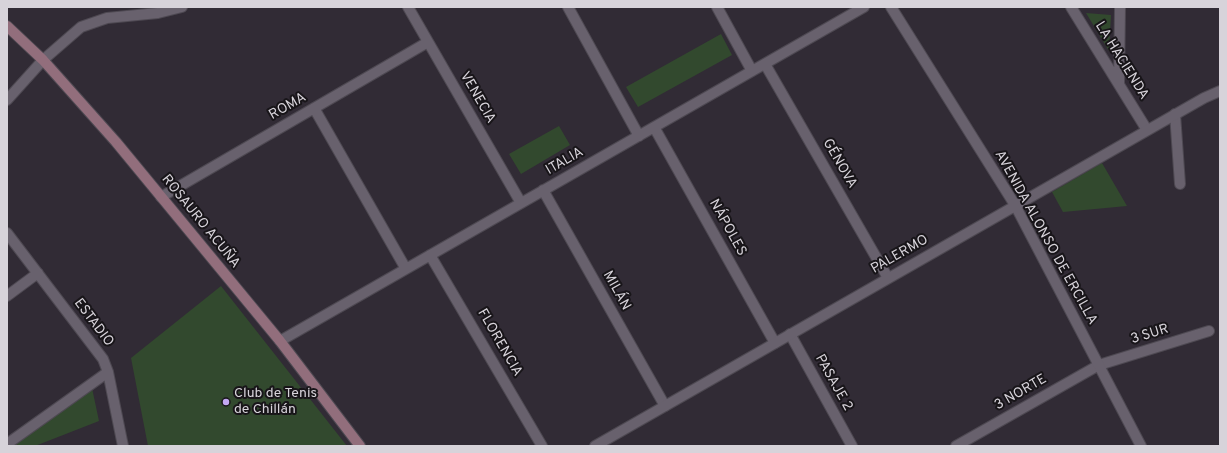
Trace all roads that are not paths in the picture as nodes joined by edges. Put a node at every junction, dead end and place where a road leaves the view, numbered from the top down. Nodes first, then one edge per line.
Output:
1 (182, 7) edge
2 (408, 7) edge
3 (568, 7) edge
4 (716, 7) edge
5 (864, 7) edge
6 (891, 7) edge
7 (1071, 7) edge
8 (1120, 7) edge
9 (143, 10) edge
10 (7, 26) edge
11 (428, 42) junction
12 (43, 60) junction
13 (764, 64) junction
14 (752, 71) junction
15 (1119, 84) junction
16 (1220, 91) edge
17 (7, 100) edge
18 (314, 108) junction
19 (1175, 114) junction
20 (654, 127) junction
21 (1147, 130) junction
22 (639, 136) junction
23 (1180, 184) dead end
24 (543, 190) junction
25 (161, 197) junction
26 (521, 203) junction
27 (1015, 205) junction
28 (7, 233) edge
29 (430, 255) junction
30 (406, 269) junction
31 (38, 273) junction
32 (888, 278) junction
33 (7, 296) edge
34 (1209, 331) dead end
35 (790, 334) junction
36 (280, 341) junction
37 (775, 342) junction
38 (1099, 365) junction
39 (108, 372) junction
40 (665, 406) junction
41 (7, 444) edge
42 (123, 446) edge
43 (360, 446) edge
44 (542, 446) edge
45 (595, 446) edge
46 (852, 446) edge
47 (956, 446) edge
48 (1141, 446) edge

1 - 9 street
2 - 11 street, VENECIA
3 - 22 street
4 - 14 street
5 - 13 street, ITALIA
6 - 27 street, AVENIDA ALONSO DE ERCILLA
7 - 15 street, LA HACIENDA
8 - 15 street
9 - 12 street
10 - 12 main road, ROSAURO ACUÑA
11 - 18 street, ROMA
11 - 26 street, VENECIA
12 - 17 street
12 - 25 main road, ROSAURO ACUÑA
13 - 14 street, ITALIA
13 - 32 street, GÉNOVA
14 - 20 street, ITALIA
15 - 21 street, LA HACIENDA
16 - 19 street, PALERMO
18 - 25 street, ROMA
18 - 30 street
19 - 21 street, PALERMO
19 - 23 street
20 - 22 street, ITALIA
20 - 37 street, NÁPOLES
21 - 27 street, PALERMO
22 - 24 street, ITALIA
24 - 26 street, ITALIA
24 - 40 street, MILÁN
25 - 36 main road, ROSAURO ACUÑA
26 - 29 street, ITALIA
27 - 32 street, PALERMO
27 - 38 street, AVENIDA ALONSO DE ERCILLA
28 - 31 street, ESTADIO
29 - 30 street, ITALIA
29 - 44 street, FLORENCIA
30 - 36 street, ITALIA
31 - 33 street
31 - 39 street, ESTADIO
32 - 35 street, PALERMO
34 - 38 street, 3 SUR
35 - 37 street, PALERMO
35 - 46 street, PASAJE 2
36 - 43 main road, ROSAURO ACUÑA
37 - 40 street, PALERMO
38 - 47 street, 3 NORTE
38 - 48 street, AVENIDA ALONSO DE ERCILLA
39 - 41 street
39 - 42 street, ESTADIO
40 - 45 street, PALERMO

